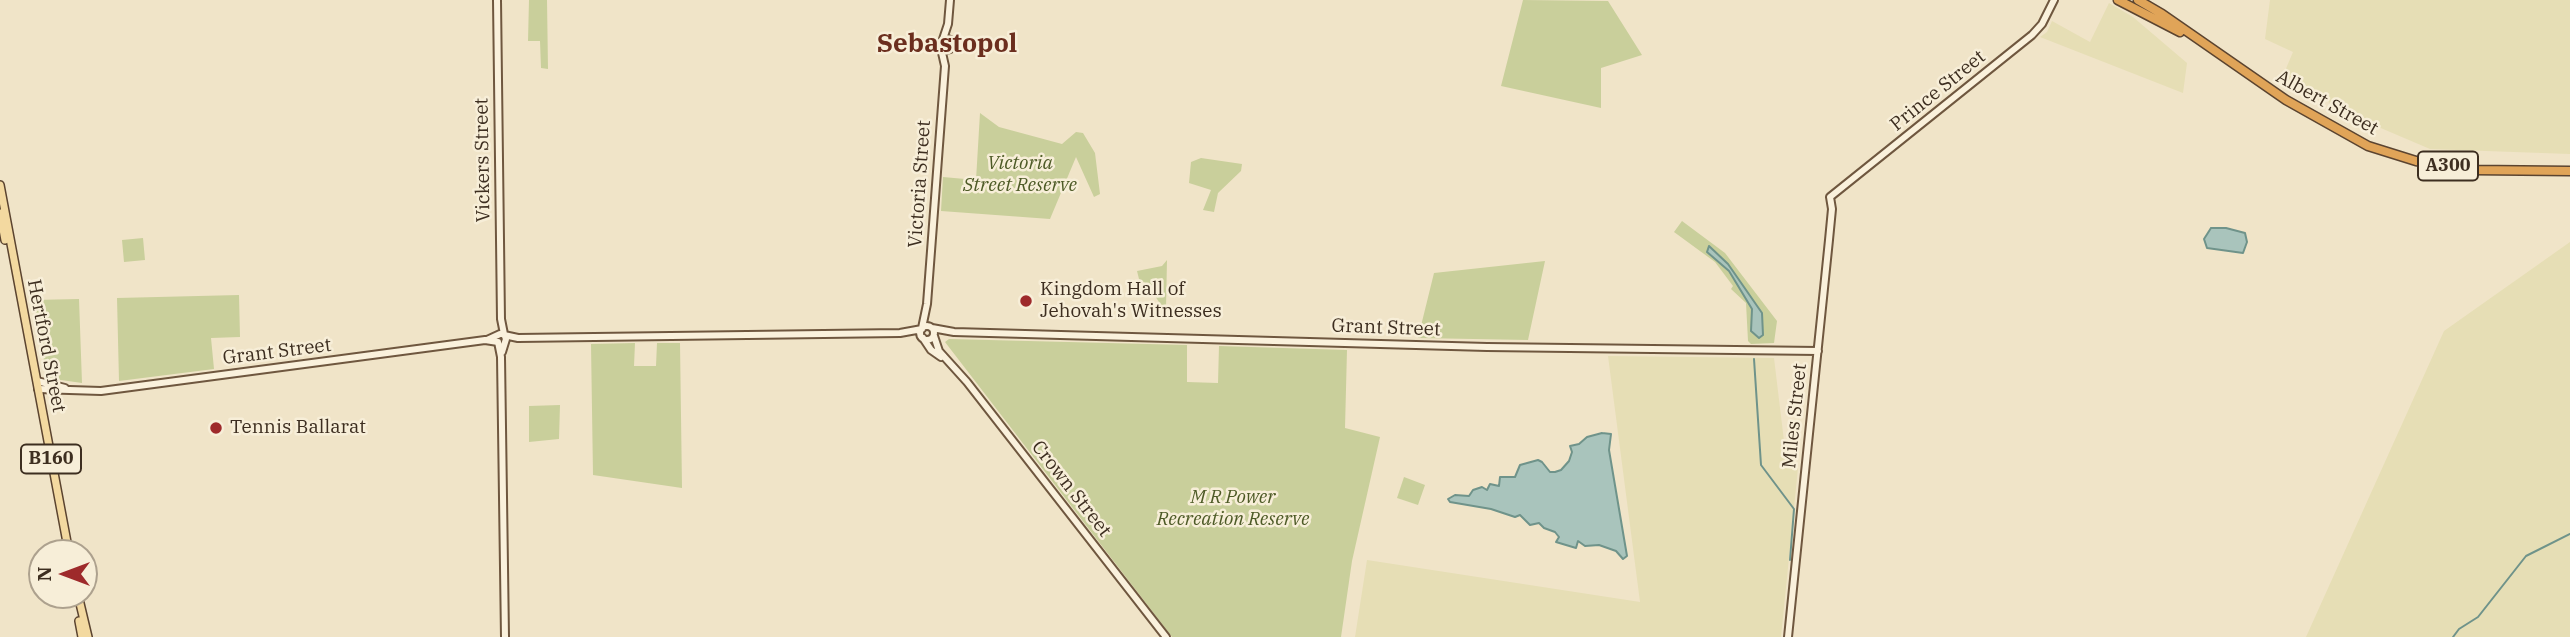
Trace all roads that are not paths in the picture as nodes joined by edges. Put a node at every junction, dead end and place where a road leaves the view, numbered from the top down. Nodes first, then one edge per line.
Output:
1 (497, 0) edge
2 (950, 0) edge
3 (2054, 0) edge
4 (2118, 0) edge
5 (2138, 0) edge
6 (947, 39) junction
7 (2205, 45) junction
8 (941, 48) junction
9 (950, 49) junction
10 (945, 66) junction
11 (2569, 171) edge
12 (0, 185) edge
13 (1830, 197) joint
14 (0, 213) edge
15 (927, 304) junction
16 (932, 327) junction
17 (922, 328) junction
18 (954, 332) junction
19 (900, 333) junction
20 (934, 336) junction
21 (501, 338) junction
22 (922, 338) junction
23 (1818, 351) junction
24 (949, 362) junction
25 (37, 385) junction
26 (64, 539) edge
27 (64, 539) edge
28 (78, 609) edge
29 (80, 609) edge
30 (82, 637) edge
31 (88, 637) edge
32 (505, 637) edge
33 (1166, 637) edge
34 (1788, 637) edge

1 - 21 street, Vickers Street
2 - 6 street
3 - 13 street, Prince Street
4 - 7 highway, Albert Street / A300
5 - 7 highway, Albert Street / A300
6 - 8 street
6 - 9 street
7 - 11 highway, Albert Street / A300
8 - 9 street
8 - 10 street, Victoria Street
9 - 10 street, Victoria Street
10 - 15 street, Victoria Street
12 - 25 main road, Hertford Street / B160
13 - 23 street, Miles Street
14 - 27 main road, Hertford Street / B160
15 - 16 street, Victoria Street
15 - 17 street, Victoria Street
16 - 17 street, Grant Street
16 - 18 street, Grant Street
16 - 20 street, Victoria Street
17 - 19 street, Grant Street
17 - 22 street, Victoria Street
18 - 20 street, Grant Street
18 - 23 street, Grant Street
19 - 21 street, Grant Street
19 - 22 street, Grant Street
20 - 22 street, Grant Street
20 - 24 street, Crown Street
21 - 25 street, Grant Street
21 - 32 street, Vickers Street
22 - 24 street, Crown Street
23 - 34 street, Miles Street
24 - 33 street, Crown Street
25 - 26 main road, Hertford Street / B160
28 - 30 main road
29 - 31 main road

